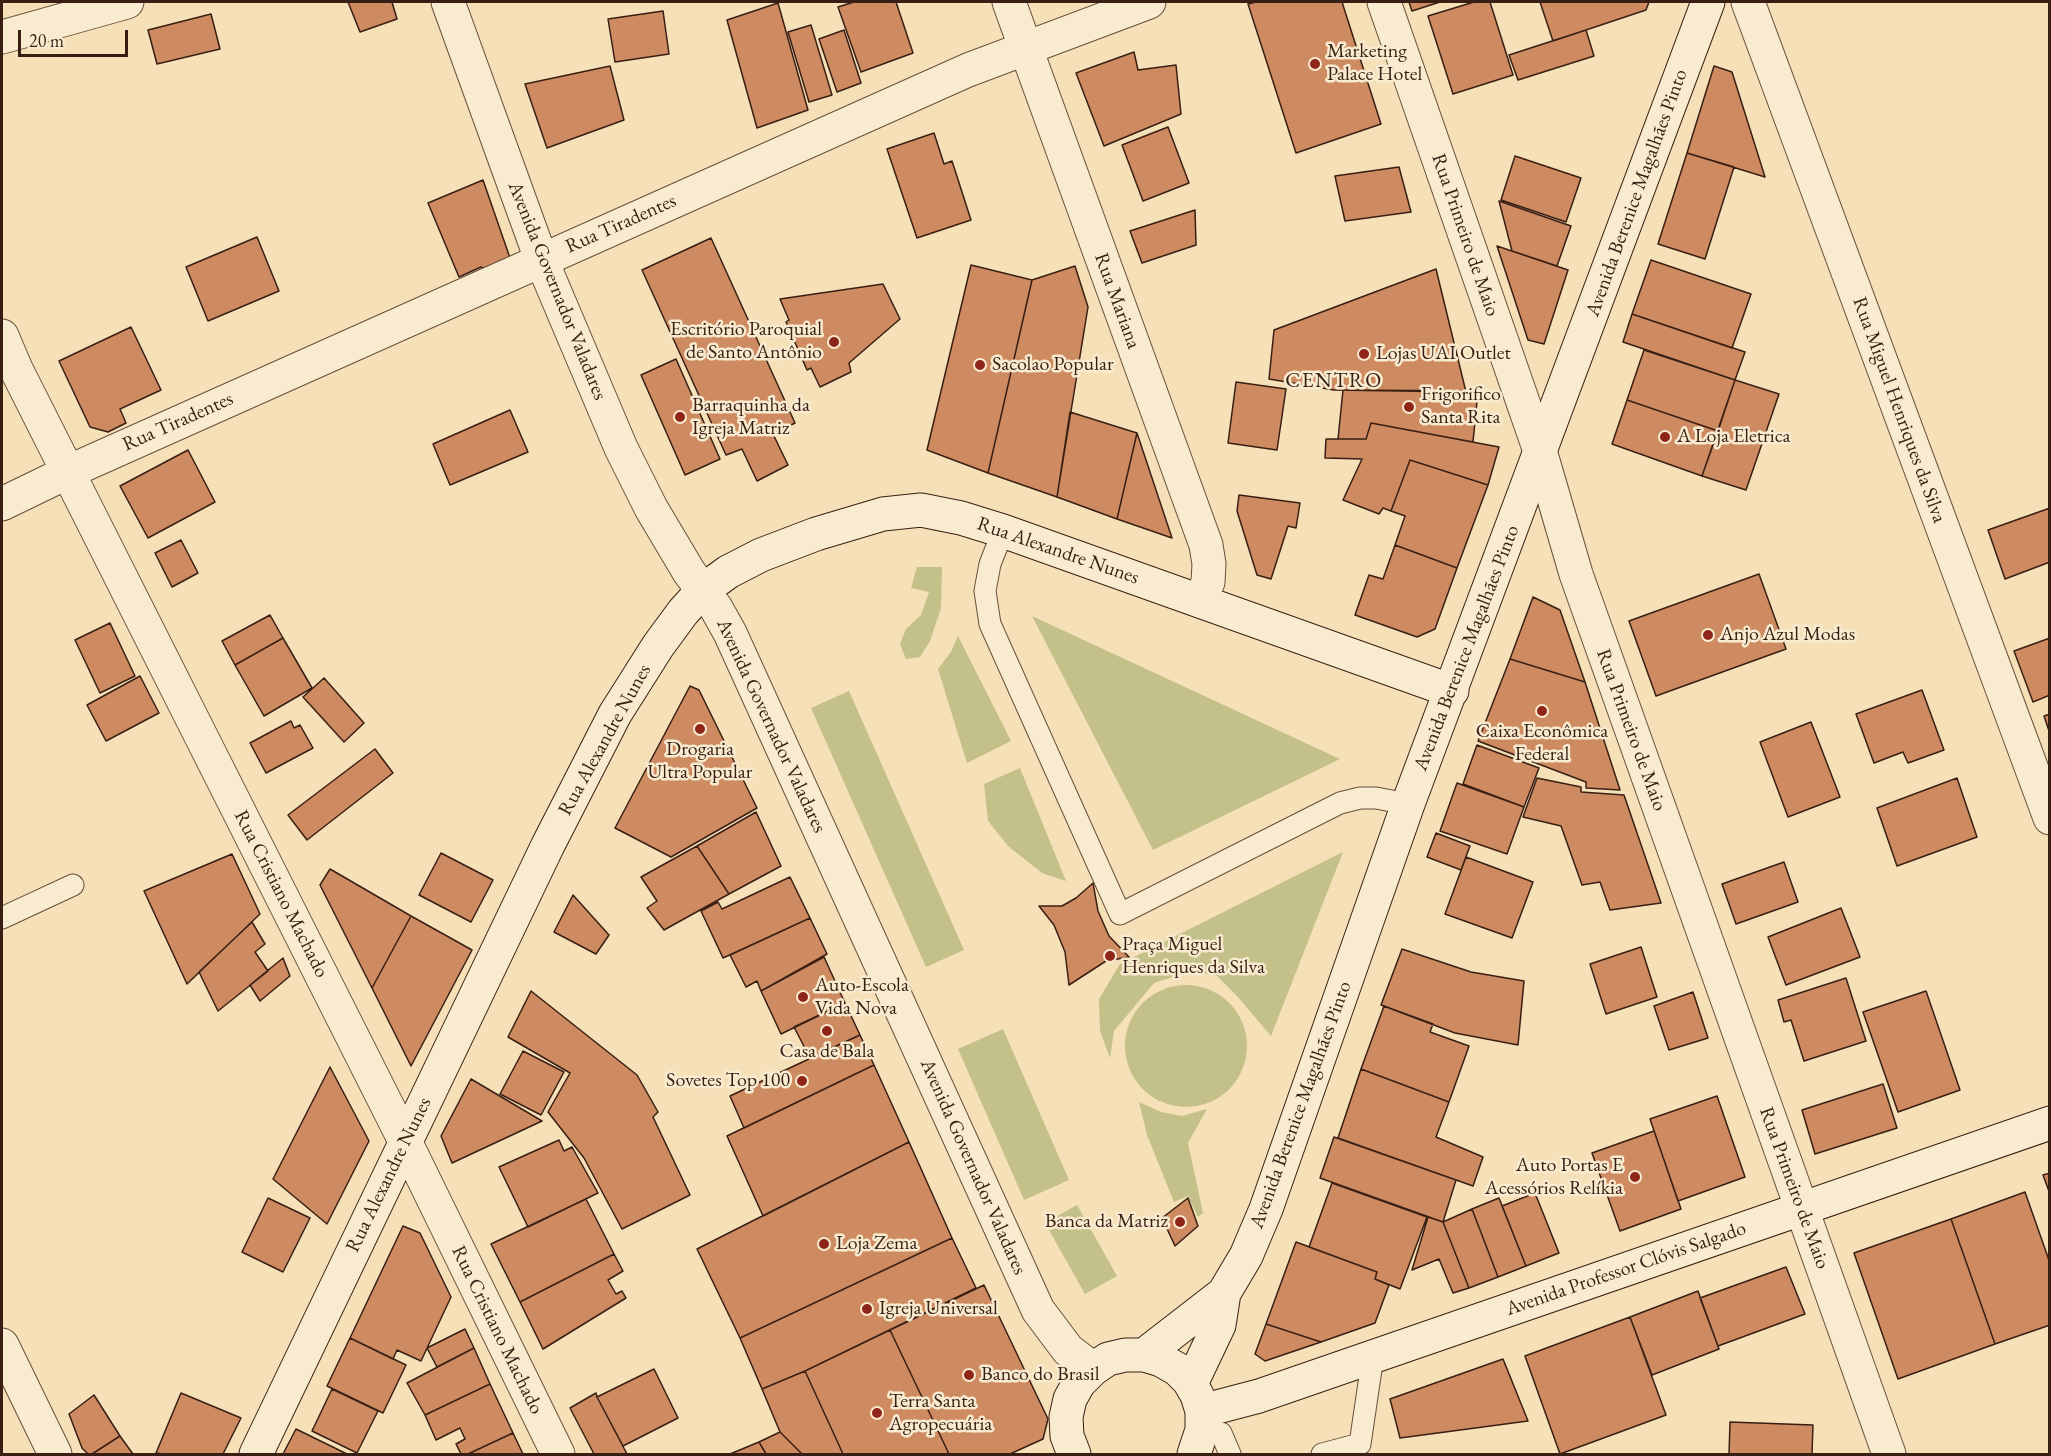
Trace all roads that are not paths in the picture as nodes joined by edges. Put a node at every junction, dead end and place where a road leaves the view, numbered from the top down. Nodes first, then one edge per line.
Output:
1 (127, 2) edge
2 (448, 2) edge
3 (1009, 2) edge
4 (1149, 2) edge
5 (1384, 2) edge
6 (1708, 2) edge
7 (1748, 2) edge
8 (2, 37) edge
9 (1024, 48) junction
10 (541, 259) junction
11 (2, 336) edge
12 (1541, 454) junction
13 (68, 472) junction
14 (2, 504) edge
15 (1003, 531) junction
16 (702, 591) junction
17 (1200, 601) junction
18 (1452, 691) junction
19 (1408, 804) junction
20 (2049, 818) edge
21 (74, 885) dead end
22 (2, 918) edge
23 (2049, 1123) edge
24 (405, 1141) junction
25 (1801, 1209) junction
26 (1224, 1293) junction
27 (2, 1345) edge
28 (1144, 1355) junction
29 (1373, 1356) junction
30 (1093, 1369) junction
31 (1197, 1420) edge
32 (1073, 1454) edge
33 (55, 1455) edge
34 (255, 1455) edge
35 (558, 1455) edge
36 (1230, 1455) edge
37 (1322, 1455) edge
38 (1889, 1455) edge

1 - 8 street
2 - 10 street, Avenida Governador Valadares
3 - 9 street, Rua Mariana
4 - 9 street, Rua Tiradentes
5 - 12 street, Rua Primeiro de Maio
6 - 12 street, Avenida Berenice Magalhães Pinto
7 - 20 street, Rua Miguel Henriques da Silva
9 - 10 street, Rua Tiradentes
9 - 17 street, Rua Mariana
10 - 13 street, Rua Tiradentes
10 - 16 street, Avenida Governador Valadares
11 - 13 street, Rua Cristiano Machado
12 - 18 street, Avenida Berenice Magalhães Pinto
12 - 25 street, Rua Primeiro de Maio
13 - 14 street, Rua Tiradentes
13 - 24 street, Rua Cristiano Machado
15 - 16 street, Rua Alexandre Nunes
15 - 17 street, Rua Alexandre Nunes
15 - 19 lane
16 - 24 street, Rua Alexandre Nunes
16 - 30 street, Avenida Governador Valadares
17 - 18 street, Rua Alexandre Nunes
18 - 19 street, Avenida Berenice Magalhães Pinto
19 - 26 street, Avenida Berenice Magalhães Pinto
21 - 22 lane
23 - 25 street, Avenida Professor Clóvis Salgado
24 - 34 street, Rua Alexandre Nunes
24 - 35 street, Rua Cristiano Machado
25 - 29 street, Avenida Professor Clóvis Salgado
25 - 38 street, Rua Primeiro de Maio
26 - 28 street, Avenida Berenice Magalhães Pinto
26 - 31 street, Avenida Berenice Magalhães Pinto
27 - 33 street
28 - 30 street
28 - 31 street
29 - 31 street, Avenida Professor Clóvis Salgado
29 - 37 lane
30 - 32 street
31 - 36 lane

